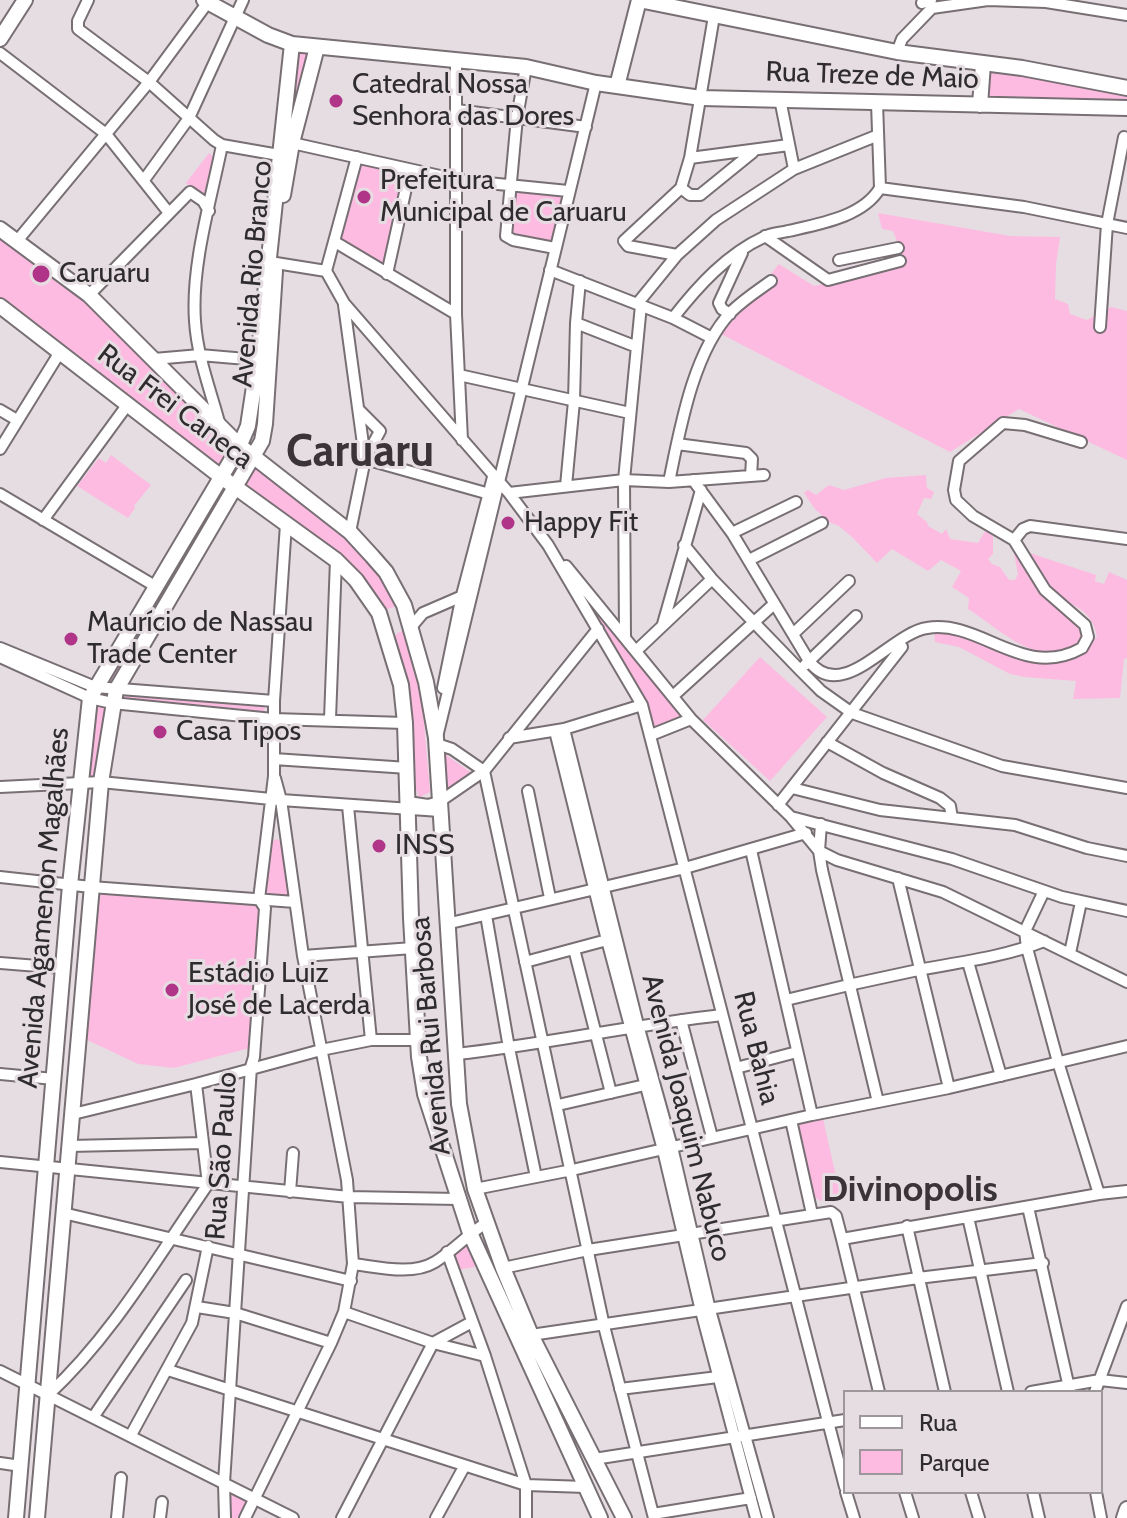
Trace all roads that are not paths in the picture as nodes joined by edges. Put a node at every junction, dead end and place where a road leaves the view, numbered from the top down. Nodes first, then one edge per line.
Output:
1 (25, 0) edge
2 (88, 0) edge
3 (243, 0) edge
4 (639, 0) edge
5 (988, 0) edge
6 (206, 1) edge
7 (1076, 3) edge
8 (928, 4) edge
9 (1127, 15) edge
10 (714, 16) junction
11 (236, 19) junction
12 (0, 39) edge
13 (292, 44) junction
14 (317, 47) junction
15 (897, 52) junction
16 (0, 53) edge
17 (456, 60) junction
18 (983, 64) junction
19 (526, 67) junction
20 (149, 82) junction
21 (596, 83) junction
22 (617, 86) junction
23 (1127, 88) edge
24 (701, 98) junction
25 (780, 99) junction
26 (877, 103) junction
27 (980, 105) junction
28 (1126, 107) edge
29 (457, 110) junction
30 (517, 117) junction
31 (189, 118) junction
32 (586, 127) junction
33 (106, 134) junction
34 (876, 136) junction
35 (1124, 137) dead end
36 (292, 143) junction
37 (222, 145) junction
38 (789, 145) junction
39 (755, 151) junction
40 (279, 155) junction
41 (357, 157) junction
42 (690, 158) junction
43 (794, 169) junction
44 (410, 170) junction
45 (144, 180) junction
46 (458, 180) junction
47 (512, 185) junction
48 (681, 188) junction
49 (880, 188) junction
50 (568, 191) junction
51 (209, 211) junction
52 (169, 213) junction
53 (1107, 224) junction
54 (1127, 228) edge
55 (0, 229) edge
56 (765, 236) junction
57 (17, 241) junction
58 (340, 245) junction
59 (555, 248) junction
60 (898, 248) dead end
61 (743, 251) junction
62 (677, 255) junction
63 (839, 260) dead end
64 (900, 261) dead end
65 (276, 263) junction
66 (550, 270) junction
67 (326, 271) junction
68 (387, 274) junction
69 (580, 281) junction
70 (771, 281) dead end
71 (89, 295) junction
72 (344, 303) junction
73 (639, 304) junction
74 (0, 306) edge
75 (456, 314) junction
76 (730, 314) junction
77 (673, 318) junction
78 (363, 323) junction
79 (576, 323) junction
80 (1100, 327) dead end
81 (349, 333) junction
82 (712, 338) junction
83 (637, 347) junction
84 (60, 352) junction
85 (200, 355) junction
86 (154, 359) junction
87 (258, 360) junction
88 (459, 375) junction
89 (521, 390) junction
90 (574, 401) junction
91 (128, 404) junction
92 (0, 410) edge
93 (359, 410) junction
94 (630, 413) junction
95 (17, 420) junction
96 (220, 427) junction
97 (462, 440) junction
98 (1081, 442) dead end
99 (677, 444) junction
100 (240, 446) junction
101 (0, 449) edge
102 (254, 458) junction
103 (365, 459) junction
104 (764, 475) dead end
105 (220, 476) junction
106 (751, 476) junction
107 (624, 480) junction
108 (693, 480) junction
109 (669, 482) junction
110 (235, 486) junction
111 (566, 486) junction
112 (494, 487) junction
113 (701, 490) junction
114 (509, 493) junction
115 (0, 494) edge
116 (796, 502) dead end
117 (43, 520) junction
118 (822, 523) dead end
119 (286, 524) junction
120 (350, 532) junction
121 (732, 533) junction
122 (1127, 539) edge
123 (1014, 540) junction
124 (548, 545) junction
125 (684, 545) junction
126 (336, 560) junction
127 (749, 560) junction
128 (712, 579) junction
129 (356, 580) joint
130 (849, 581) dead end
131 (155, 586) junction
132 (468, 594) junction
133 (774, 604) junction
134 (404, 605) junction
135 (602, 610) junction
136 (379, 613) junction
137 (423, 613) junction
138 (856, 616) dead end
139 (591, 617) junction
140 (663, 624) junction
141 (754, 624) junction
142 (412, 626) junction
143 (598, 629) junction
144 (793, 634) junction
145 (625, 637) junction
146 (388, 642) junction
147 (901, 644) junction
148 (0, 648) edge
149 (636, 651) junction
150 (809, 661) junction
151 (2, 662) edge
152 (800, 670) junction
153 (93, 692) junction
154 (673, 696) junction
155 (114, 697) junction
156 (274, 701) junction
157 (642, 705) junction
158 (852, 713) junction
159 (273, 719) junction
160 (330, 719) junction
161 (691, 719) junction
162 (405, 723) junction
163 (559, 730) junction
164 (651, 735) junction
165 (509, 738) junction
166 (436, 741) junction
167 (827, 742) junction
168 (274, 759) junction
169 (408, 768) junction
170 (484, 771) junction
171 (79, 781) junction
172 (101, 782) junction
173 (0, 787) edge
174 (792, 788) junction
175 (1127, 788) edge
176 (528, 791) dead end
177 (275, 800) junction
178 (778, 805) junction
179 (348, 806) junction
180 (408, 806) junction
181 (440, 807) junction
182 (791, 817) junction
183 (952, 818) junction
184 (821, 824) junction
185 (806, 833) junction
186 (286, 838) junction
187 (266, 839) junction
188 (751, 850) junction
189 (819, 851) junction
190 (1127, 856) edge
191 (685, 868) junction
192 (0, 877) edge
193 (898, 878) junction
194 (70, 885) junction
195 (91, 887) junction
196 (598, 887) junction
197 (1044, 891) junction
198 (550, 898) junction
199 (259, 899) junction
200 (295, 902) junction
201 (1081, 902) junction
202 (512, 907) junction
203 (1127, 911) edge
204 (486, 915) junction
205 (446, 924) junction
206 (1025, 931) junction
207 (607, 940) junction
208 (1044, 941) junction
209 (413, 948) junction
210 (1027, 948) junction
211 (574, 949) junction
212 (361, 950) junction
213 (1070, 953) junction
214 (303, 956) junction
215 (525, 962) junction
216 (968, 962) junction
217 (0, 963) edge
218 (63, 968) junction
219 (921, 970) junction
220 (1127, 982) edge
221 (849, 984) junction
222 (786, 1000) junction
223 (722, 1015) junction
224 (681, 1020) junction
225 (633, 1026) junction
226 (595, 1032) junction
227 (371, 1040) junction
228 (417, 1040) junction
229 (543, 1041) junction
230 (1127, 1046) edge
231 (509, 1048) junction
232 (321, 1050) junction
233 (797, 1052) junction
234 (457, 1054) junction
235 (1058, 1062) junction
236 (251, 1067) junction
237 (736, 1068) junction
238 (0, 1074) edge
239 (54, 1076) junction
240 (1001, 1076) junction
241 (196, 1084) junction
242 (645, 1085) junction
243 (949, 1088) junction
244 (611, 1093) junction
245 (878, 1102) junction
246 (558, 1105) junction
247 (73, 1114) junction
248 (812, 1115) junction
249 (791, 1120) junction
250 (752, 1129) junction
251 (712, 1137) junction
252 (203, 1143) junction
253 (69, 1146) junction
254 (667, 1148) junction
255 (293, 1153) dead end
256 (0, 1162) edge
257 (45, 1166) junction
258 (67, 1169) junction
259 (572, 1170) junction
260 (536, 1177) junction
261 (208, 1184) junction
262 (243, 1188) junction
263 (475, 1189) junction
264 (1127, 1191) edge
265 (290, 1192) junction
266 (1099, 1194) junction
267 (349, 1197) junction
268 (458, 1199) junction
269 (1028, 1207) junction
270 (63, 1213) junction
271 (812, 1214) junction
272 (968, 1217) junction
273 (774, 1221) junction
274 (486, 1223) junction
275 (907, 1226) junction
276 (470, 1233) junction
277 (686, 1234) junction
278 (171, 1238) junction
279 (842, 1239) junction
280 (208, 1246) junction
281 (588, 1250) junction
282 (447, 1252) junction
283 (239, 1254) junction
284 (1043, 1263) junction
285 (353, 1264) junction
286 (503, 1268) junction
287 (980, 1270) junction
288 (918, 1278) junction
289 (186, 1280) dead end
290 (351, 1281) junction
291 (854, 1288) junction
292 (794, 1298) junction
293 (1127, 1306) edge
294 (197, 1307) junction
295 (706, 1310) junction
296 (344, 1312) junction
297 (235, 1313) junction
298 (472, 1322) junction
299 (604, 1326) junction
300 (531, 1335) junction
301 (331, 1343) junction
302 (433, 1343) junction
303 (485, 1356) junction
304 (168, 1370) junction
305 (0, 1371) edge
306 (718, 1377) junction
307 (1100, 1380) junction
308 (1127, 1383) edge
309 (28, 1384) junction
310 (230, 1388) junction
311 (620, 1389) junction
312 (1070, 1389) edge
313 (879, 1390) edge
314 (945, 1390) edge
315 (1008, 1390) edge
316 (1096, 1390) edge
317 (48, 1395) junction
318 (298, 1413) junction
319 (94, 1416) junction
320 (843, 1420) edge
321 (826, 1422) junction
322 (131, 1435) junction
323 (740, 1435) junction
324 (384, 1439) junction
325 (637, 1452) junction
326 (594, 1459) junction
327 (0, 1463) edge
328 (21, 1466) junction
329 (464, 1467) junction
330 (121, 1478) dead end
331 (843, 1480) edge
332 (224, 1483) junction
333 (526, 1485) junction
334 (586, 1487) junction
335 (847, 1494) edge
336 (906, 1494) edge
337 (972, 1494) edge
338 (1033, 1494) edge
339 (1096, 1494) edge
340 (751, 1498) junction
341 (255, 1499) junction
342 (162, 1502) dead end
343 (1127, 1509) edge
344 (654, 1516) edge
345 (16, 1518) edge
346 (37, 1518) edge
347 (117, 1518) edge
348 (160, 1518) edge
349 (225, 1518) edge
350 (245, 1518) edge
351 (293, 1518) edge
352 (342, 1518) edge
353 (436, 1518) edge
354 (526, 1518) edge
355 (600, 1518) edge
356 (624, 1518) edge
357 (756, 1518) edge
358 (768, 1518) edge
359 (854, 1518) edge
360 (913, 1518) edge
361 (979, 1518) edge
362 (1039, 1518) edge
363 (1101, 1518) edge
364 (1122, 1518) edge

1 - 12 main road
2 - 20 street
3 - 11 street
4 - 10 main road
4 - 22 main road
5 - 7 street
5 - 8 street
6 - 11 main road, Rua Treze de Maio
6 - 20 street
7 - 9 street
8 - 15 street
10 - 15 main road
10 - 24 street
11 - 13 main road, Rua Treze de Maio
11 - 31 street
13 - 14 main road, Rua Treze de Maio
13 - 40 main road, Avenida Rio Branco
14 - 17 main road, Rua Treze de Maio
14 - 36 main road, Avenida Rio Branco
15 - 18 main road
16 - 33 street
17 - 19 main road, Rua Treze de Maio
17 - 29 street
18 - 23 main road
18 - 27 main road
19 - 21 main road, Rua Treze de Maio
19 - 30 street
20 - 31 street
20 - 33 street
21 - 22 main road, Rua Treze de Maio
21 - 32 street
22 - 24 main road, Rua Treze de Maio
24 - 25 main road, Rua Treze de Maio
24 - 42 street
25 - 26 main road, Rua Treze de Maio
25 - 38 street
26 - 27 main road, Rua Treze de Maio
26 - 34 street
27 - 28 main road, Rua Treze de Maio
29 - 30 street
29 - 46 street
30 - 32 street
30 - 47 street
31 - 37 street
31 - 45 street
32 - 50 street
33 - 45 street
33 - 57 street
34 - 43 street
34 - 49 street
35 - 53 street
36 - 40 street
36 - 41 street
36 - 65 main road, Avenida Rio Branco
37 - 40 street
37 - 51 street
38 - 39 street
38 - 43 street
39 - 42 street
39 - 48 street
40 - 87 main road, Avenida Rio Branco
41 - 44 street
41 - 58 street
42 - 48 street
43 - 62 street
44 - 46 street
44 - 68 street
45 - 52 street
46 - 47 street
46 - 75 street
47 - 50 street
47 - 59 street
48 - 62 street
49 - 53 street
49 - 56 street
50 - 59 street
51 - 52 street
51 - 85 street
52 - 71 street
53 - 54 street
53 - 80 street
55 - 57 main road, Avenida Rui Barbosa
56 - 61 street
56 - 64 street
57 - 71 main road, Avenida Rui Barbosa
58 - 67 street
58 - 68 street
59 - 66 street
60 - 63 street
61 - 76 street
61 - 77 street
62 - 73 street
65 - 67 street
65 - 102 main road, Avenida Rio Branco
66 - 69 street
66 - 89 street
67 - 72 street
68 - 75 street
69 - 73 street
69 - 79 street
70 - 76 street
71 - 86 main road, Avenida Rui Barbosa
72 - 78 street
72 - 81 street
73 - 77 street
73 - 83 street
74 - 84 main road, Rua Frei Caneca
75 - 88 street
76 - 82 street
77 - 82 street
78 - 81 street
78 - 97 street
79 - 83 street
79 - 90 street
81 - 93 street
82 - 99 street
83 - 94 street
84 - 91 main road, Rua Frei Caneca
84 - 95 street
85 - 86 street
85 - 87 street
85 - 96 street
86 - 96 main road, Avenida Rui Barbosa
87 - 100 main road, Avenida Rio Branco
88 - 89 street
88 - 97 street
89 - 90 street
89 - 112 street
90 - 94 street
90 - 111 street
91 - 105 main road, Rua Frei Caneca
91 - 117 street
92 - 95 street
93 - 103 street
93 - 103 street
94 - 107 street
95 - 101 street
96 - 100 main road, Avenida Rui Barbosa
97 - 112 street
98 - 123 street
99 - 106 street
99 - 109 street
100 - 102 main road, Avenida Rui Barbosa
100 - 105 main road, Avenida Rio Branco
102 - 110 main road, Avenida Rio Branco
102 - 120 main road, Avenida Rui Barbosa
103 - 112 street
103 - 120 street
104 - 106 street
105 - 110 main road, Rua Frei Caneca
105 - 131 main road, Avenida Rio Branco
106 - 108 street
107 - 109 street
107 - 111 street
107 - 145 street
108 - 109 street
108 - 113 street
110 - 119 main road, Rua Frei Caneca
110 - 155 main road, Avenida Rio Branco
111 - 114 street
112 - 114 street
112 - 132 street
113 - 121 street
113 - 125 street
114 - 124 street
115 - 117 street
116 - 121 street
117 - 131 street
118 - 127 street
119 - 126 main road, Rua Frei Caneca
119 - 156 street
120 - 134 main road, Avenida Rui Barbosa
121 - 127 street
122 - 123 street
123 - 147 street
124 - 135 street
124 - 139 street, Rua Bahia
125 - 128 street
125 - 140 street
126 - 129 main road, Rua Frei Caneca
126 - 160 street
127 - 133 street
128 - 140 street
128 - 141 street
129 - 136 main road, Avenida Rui Barbosa
130 - 144 street
131 - 153 main road, Avenida Rio Branco
132 - 137 street
132 - 166 street
133 - 141 street
133 - 144 street
134 - 136 main road
134 - 137 street
134 - 142 main road, Avenida Rui Barbosa
135 - 139 street
135 - 145 street
136 - 146 main road, Avenida Rui Barbosa
137 - 142 street
138 - 150 street
139 - 143 street, Rua Bahia
140 - 149 street
141 - 152 street
141 - 154 street
142 - 146 main road
142 - 166 main road, Avenida Rui Barbosa
143 - 157 street, Rua Bahia
143 - 165 street
144 - 150 street
145 - 149 street
146 - 162 main road, Avenida Rui Barbosa
147 - 150 street
147 - 158 street
148 - 153 street
149 - 154 street
150 - 152 street
151 - 153 street
152 - 158 street
153 - 155 street
153 - 171 main road, Avenida Agamenon Magalhães
154 - 161 street
155 - 156 street
155 - 159 street
155 - 172 main road, Avenida Agamenon Magalhães
156 - 159 street
157 - 163 street
157 - 164 street, Rua Bahia
158 - 167 street
158 - 175 street
159 - 160 street
159 - 168 street
160 - 162 street
161 - 164 street
161 - 178 street
162 - 169 main road, Avenida Rui Barbosa
163 - 165 street
163 - 196 street, Avenida Joaquim Nabuco
164 - 191 street, Rua Bahia
165 - 170 street
166 - 170 street
166 - 181 main road, Avenida Rui Barbosa
167 - 174 street
167 - 183 street
168 - 169 street
168 - 177 street
169 - 180 main road, Avenida Rui Barbosa
170 - 181 street
170 - 202 street
171 - 172 street
171 - 173 street
171 - 194 main road, Avenida Agamenon Magalhães
172 - 177 street
172 - 195 main road, Avenida Agamenon Magalhães
174 - 178 street
174 - 183 street
176 - 198 street
177 - 179 street
177 - 186 street
177 - 187 street, Rua São Paulo
178 - 182 street
179 - 180 street
179 - 212 street
180 - 181 street
180 - 209 main road, Avenida Rui Barbosa
181 - 205 main road, Avenida Rui Barbosa
182 - 184 street
182 - 185 street
183 - 190 street
184 - 189 street
184 - 197 street
185 - 188 street
185 - 189 street
186 - 187 street
186 - 200 street
187 - 199 street, Rua São Paulo
188 - 191 street
188 - 222 street
189 - 193 street
189 - 221 street
191 - 196 street
191 - 223 street, Rua Bahia
192 - 194 street
193 - 206 street
193 - 219 street
194 - 195 street
194 - 218 main road, Avenida Agamenon Magalhães
195 - 199 street
195 - 247 main road, Avenida Agamenon Magalhães
196 - 198 street
196 - 207 street, Avenida Joaquim Nabuco
196 - 225 street, Avenida Joaquim Nabuco
197 - 201 street
197 - 206 street
198 - 202 street
199 - 200 street
199 - 236 street, Rua São Paulo
200 - 214 street
201 - 203 street
201 - 213 street
202 - 204 street
202 - 215 street
204 - 205 street
204 - 231 street
205 - 234 main road, Avenida Rui Barbosa
206 - 208 street
206 - 210 street
207 - 211 street
207 - 225 street, Avenida Joaquim Nabuco
208 - 210 street
208 - 213 street
209 - 212 street
209 - 228 main road, Avenida Rui Barbosa
210 - 216 street
210 - 235 street
211 - 215 street
211 - 226 street
212 - 214 street
212 - 227 street
213 - 220 street
214 - 232 street
215 - 229 street
216 - 219 street
216 - 240 street
217 - 218 street
218 - 239 main road, Avenida Agamenon Magalhães
219 - 221 street
219 - 243 street
221 - 222 street
221 - 245 street
222 - 233 street
223 - 224 street
223 - 237 street, Rua Bahia
224 - 225 street
224 - 251 street
225 - 226 street
225 - 242 street, Avenida Joaquim Nabuco
225 - 254 street, Avenida Joaquim Nabuco
226 - 229 street
226 - 244 street
227 - 228 street
227 - 232 street
228 - 268 main road, Avenida Rui Barbosa
229 - 231 street
229 - 246 street
230 - 235 street
231 - 234 street
231 - 260 street
232 - 236 street
232 - 267 street
233 - 237 street
233 - 248 street
234 - 263 main road, Avenida Rui Barbosa
235 - 240 street
235 - 266 street
236 - 241 street
236 - 262 street, Rua São Paulo
237 - 250 street, Rua Bahia
238 - 239 street
239 - 257 main road, Avenida Agamenon Magalhães
240 - 243 street
241 - 247 street
241 - 252 street
242 - 244 street
242 - 254 street, Avenida Joaquim Nabuco
243 - 245 street
244 - 246 street
245 - 248 street
246 - 259 street
247 - 253 main road, Avenida Agamenon Magalhães
248 - 249 street
249 - 250 street
249 - 271 street
250 - 251 street
250 - 273 street, Rua Bahia
251 - 254 street
252 - 253 street
252 - 261 street
253 - 258 main road, Avenida Agamenon Magalhães
254 - 259 street
254 - 277 street, Avenida Joaquim Nabuco
255 - 265 street
256 - 257 street
257 - 258 street
257 - 309 main road, Avenida Agamenon Magalhães
258 - 261 street
258 - 270 main road, Avenida Agamenon Magalhães
259 - 260 street
259 - 281 street
260 - 263 street
261 - 262 street
261 - 278 street
262 - 265 street
262 - 283 street, Rua São Paulo
263 - 274 main road, Avenida Rui Barbosa
264 - 266 street
265 - 267 street
266 - 269 street
267 - 268 street
267 - 285 street
268 - 276 main road, Avenida Rui Barbosa
269 - 272 street
269 - 284 street
270 - 278 street
270 - 317 main road, Avenida Agamenon Magalhães
271 - 273 street
271 - 279 street
272 - 275 street
272 - 287 street
273 - 277 street
273 - 292 street, Rua Bahia
274 - 276 street
274 - 286 main road, Avenida Rui Barbosa
275 - 279 street
275 - 288 street
276 - 282 street
276 - 334 main road, Avenida Rui Barbosa
277 - 281 street
277 - 295 street, Avenida Joaquim Nabuco
278 - 280 street
278 - 317 street
279 - 291 street
280 - 283 street
280 - 294 street
281 - 286 street
281 - 299 street
282 - 285 street
282 - 298 street
283 - 290 street
283 - 297 street, Rua São Paulo
284 - 287 street
284 - 312 street
285 - 290 street
286 - 300 main road, Avenida Rui Barbosa
287 - 288 street
287 - 315 street
288 - 291 street
288 - 314 street
289 - 319 street
290 - 296 street
291 - 292 street
291 - 313 street
292 - 295 street
292 - 321 street, Rua Bahia
293 - 307 street
294 - 297 street
294 - 304 street
295 - 299 street
295 - 306 street, Avenida Joaquim Nabuco
295 - 323 street, Avenida Joaquim Nabuco
296 - 301 street
296 - 302 street
297 - 301 street
297 - 310 street, Rua São Paulo
298 - 302 street
298 - 303 street
299 - 300 street
299 - 311 street
300 - 326 main road, Avenida Rui Barbosa
301 - 318 street
302 - 303 street
302 - 324 street
303 - 333 street
304 - 310 street
304 - 322 street
305 - 309 street
306 - 311 street
306 - 323 street, Avenida Joaquim Nabuco
307 - 308 street
307 - 312 street
307 - 316 street
309 - 317 street
309 - 328 main road, Avenida Agamenon Magalhães
310 - 318 street
310 - 332 street, Rua São Paulo
311 - 325 street
317 - 319 street
317 - 346 main road, Avenida Agamenon Magalhães
318 - 324 street
318 - 341 street
319 - 322 street
320 - 321 street
321 - 323 street
321 - 331 street, Rua Bahia
322 - 332 street
323 - 325 street
323 - 340 street, Avenida Joaquim Nabuco
323 - 358 street, Avenida Joaquim Nabuco
324 - 329 street
324 - 352 street
325 - 326 street
325 - 344 street
326 - 356 main road, Avenida Rui Barbosa
327 - 328 street
328 - 345 main road, Avenida Agamenon Magalhães
329 - 333 street
329 - 353 street
330 - 347 street
332 - 341 street
332 - 349 street, Rua São Paulo
333 - 334 street
333 - 354 street
334 - 355 main road, Avenida Rui Barbosa
335 - 359 street, Rua Bahia
336 - 360 street
337 - 361 street
338 - 362 street
339 - 363 street
340 - 344 street
340 - 357 street, Avenida Joaquim Nabuco
341 - 350 street
341 - 351 street
342 - 348 street
343 - 364 main road

